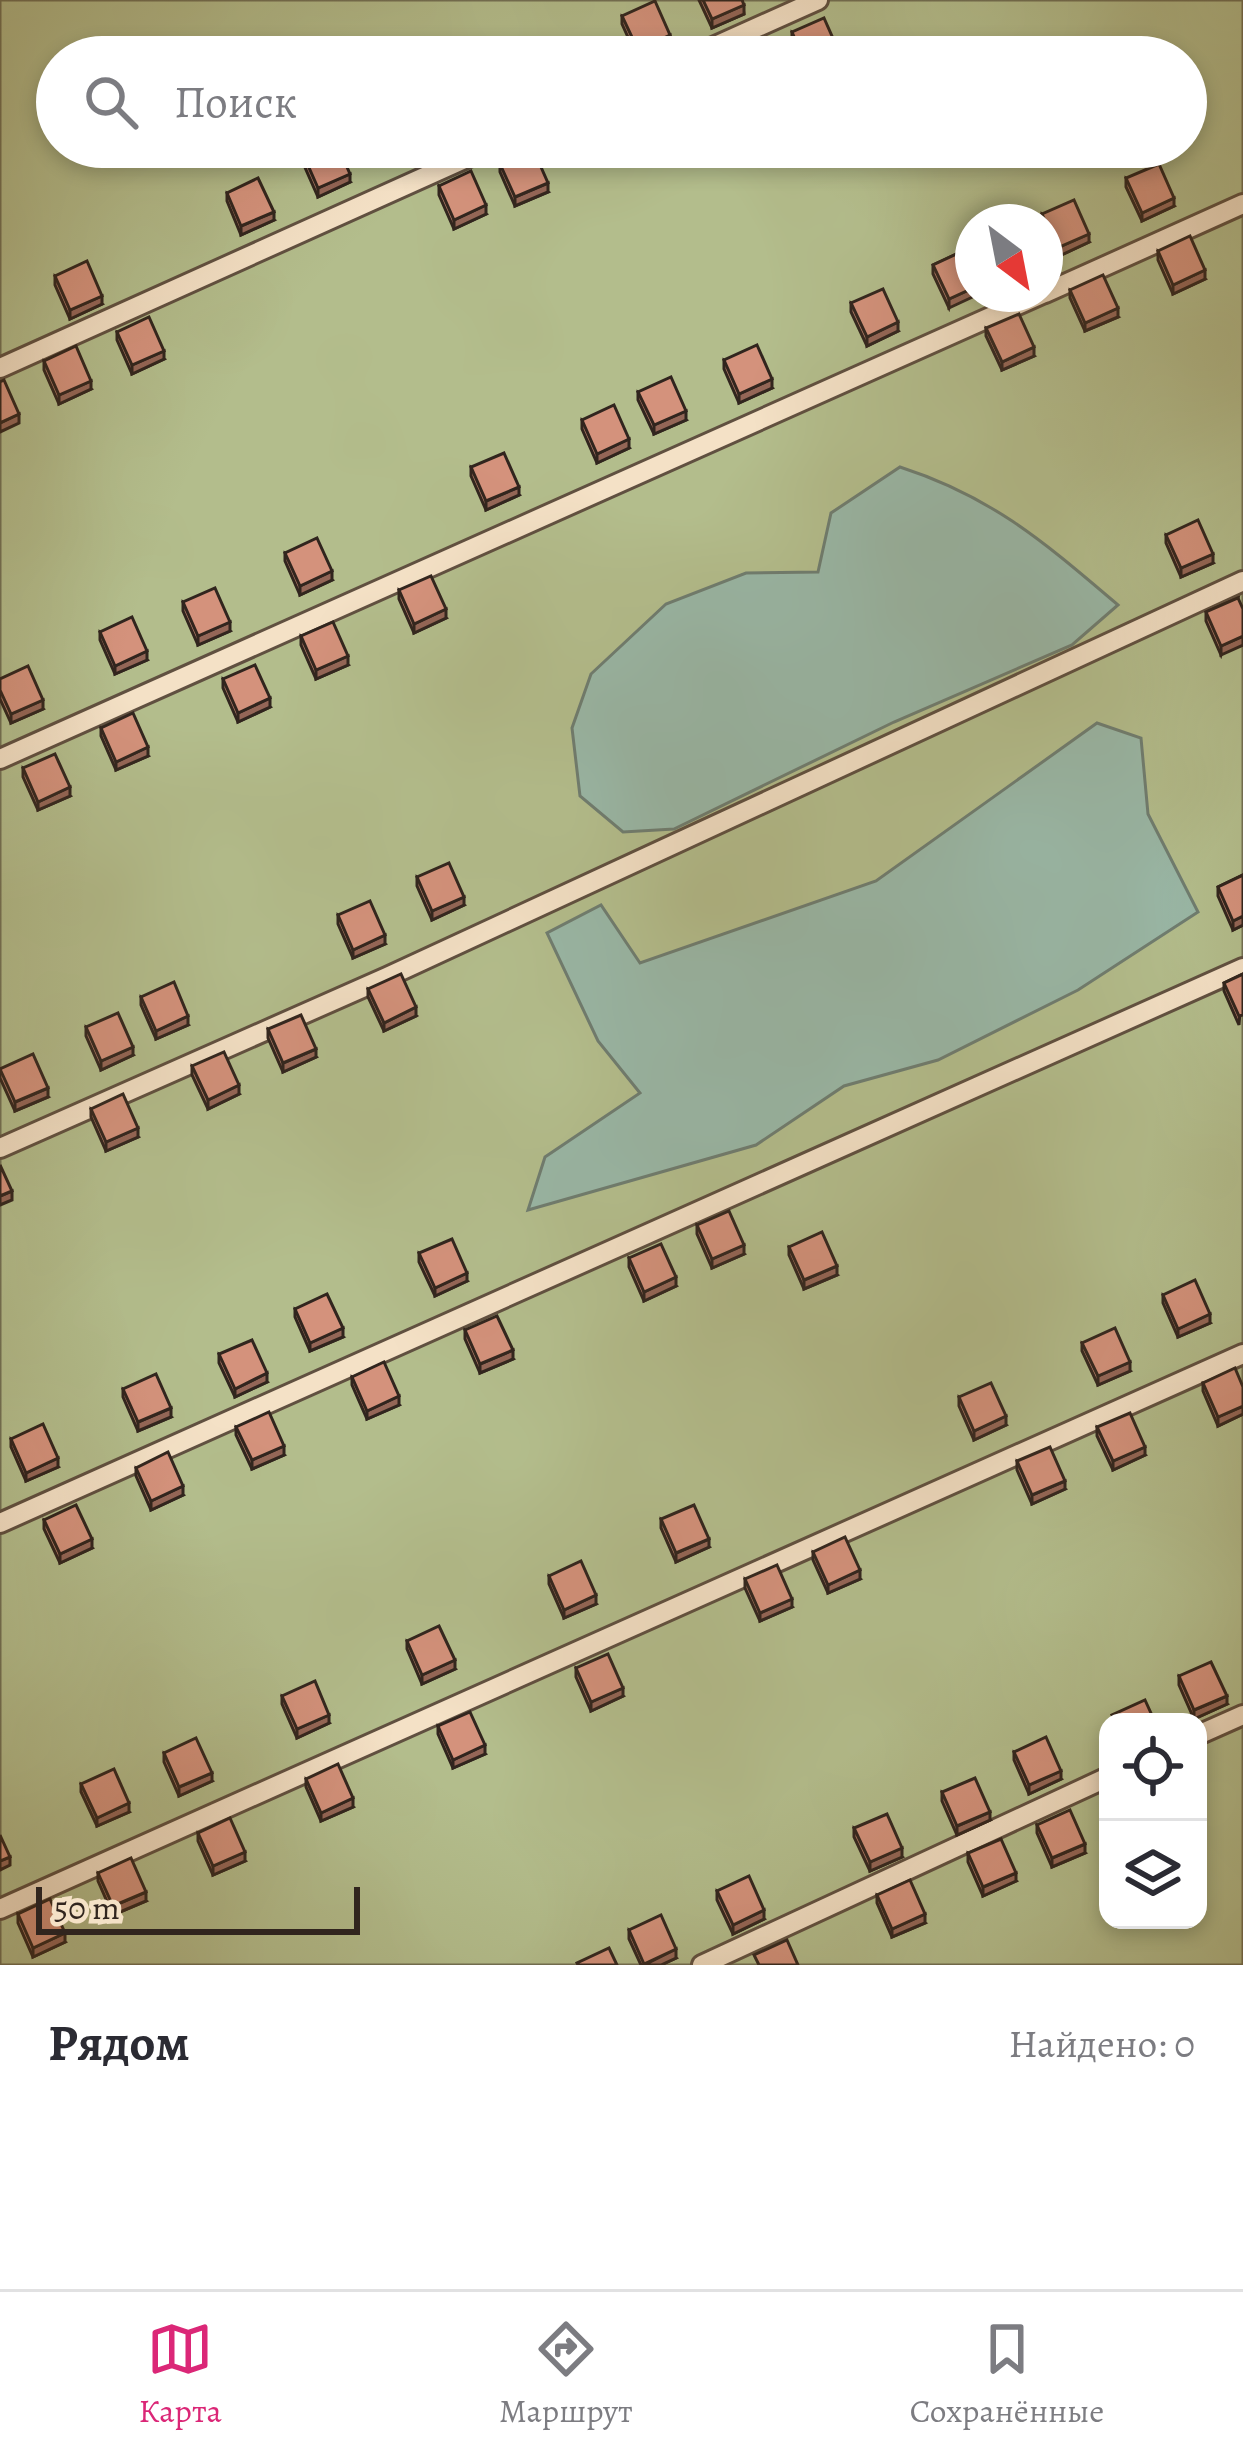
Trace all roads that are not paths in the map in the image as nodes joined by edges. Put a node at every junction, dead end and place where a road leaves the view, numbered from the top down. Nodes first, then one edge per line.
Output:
1 (818, 0) edge
2 (738, 36) edge
3 (444, 168) edge
4 (1243, 204) edge
5 (1063, 284) edge
6 (1000, 312) edge
7 (0, 368) edge
8 (1243, 581) edge
9 (0, 759) edge
10 (1243, 968) edge
11 (0, 1148) edge
12 (1243, 1354) edge
13 (0, 1522) edge
14 (1243, 1714) edge
15 (1207, 1732) edge
16 (1099, 1781) edge
17 (0, 1909) edge
18 (702, 1965) edge

1 - 2 lane
3 - 7 lane
4 - 5 lane
6 - 9 lane
8 - 11 lane
10 - 13 lane
12 - 17 lane
14 - 15 lane
16 - 18 lane

